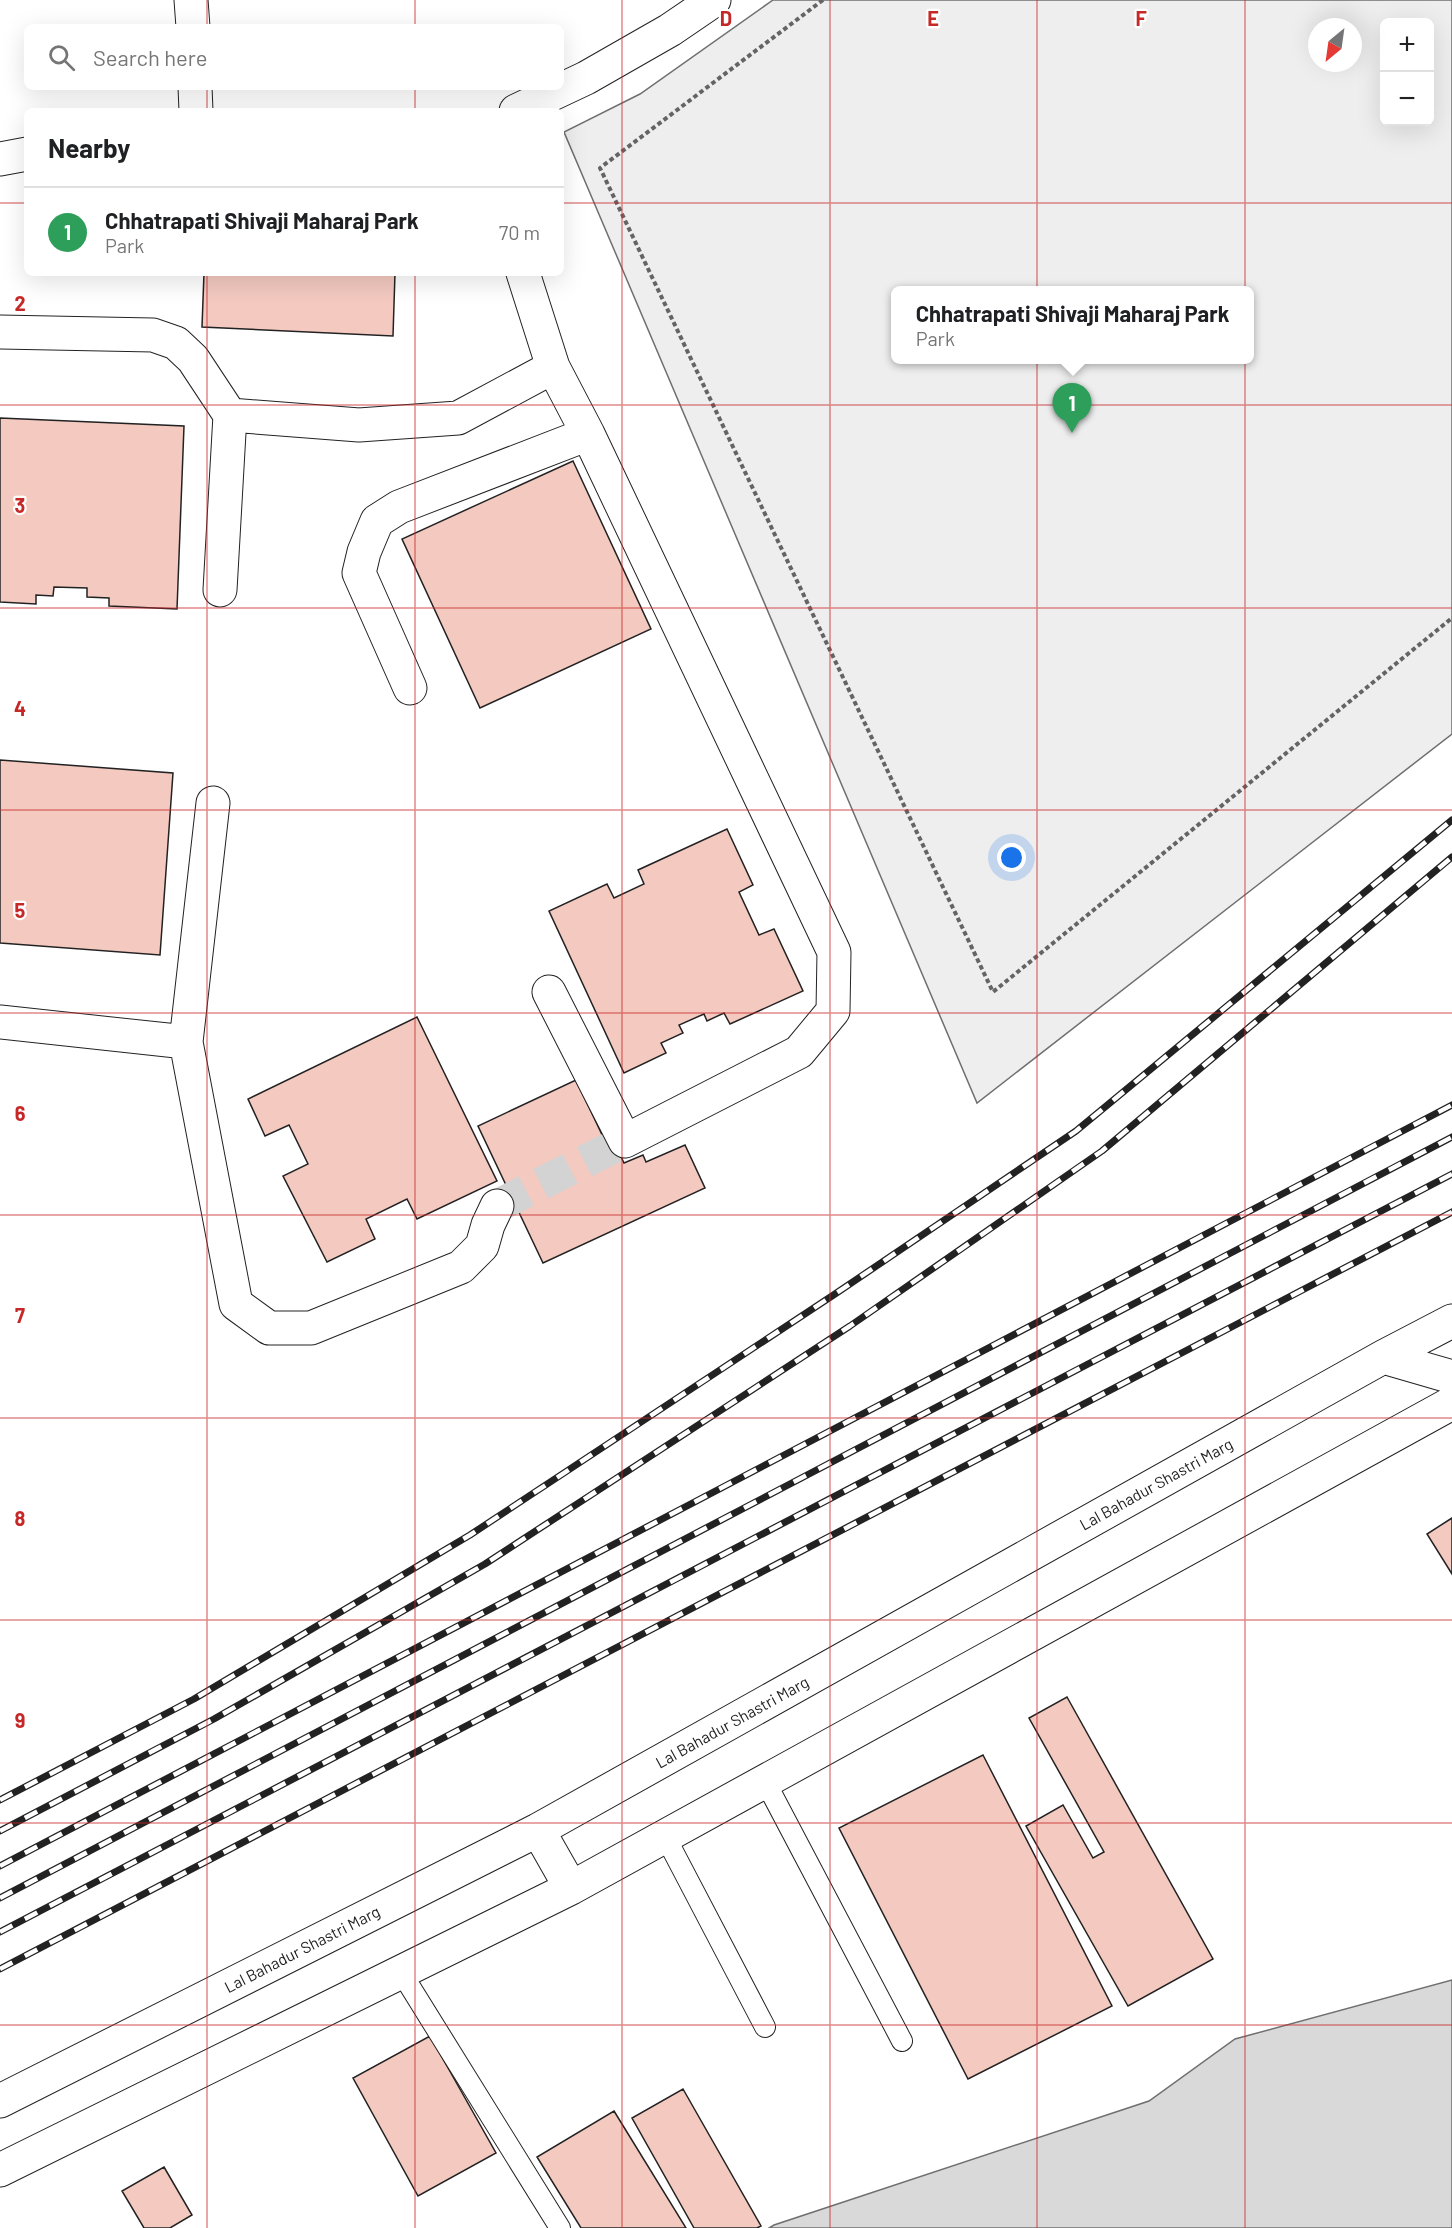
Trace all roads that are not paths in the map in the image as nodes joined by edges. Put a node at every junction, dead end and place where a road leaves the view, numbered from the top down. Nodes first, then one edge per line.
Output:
1 (191, 0) edge
2 (714, 0) edge
3 (193, 24) edge
4 (564, 88) edge
5 (195, 90) edge
6 (561, 90) edge
7 (196, 108) edge
8 (522, 108) edge
9 (24, 155) edge
10 (0, 159) edge
11 (524, 276) edge
12 (0, 332) edge
13 (553, 367) junction
14 (230, 415) junction
15 (588, 435) junction
16 (220, 590) dead end
17 (410, 688) dead end
18 (213, 803) dead end
19 (549, 992) dead end
20 (0, 1022) edge
21 (186, 1042) junction
22 (497, 1206) tunnel mouth
23 (1452, 1321) edge
24 (1383, 1358) junction
25 (1452, 1377) edge
26 (1452, 1403) edge
27 (765, 1781) junction
28 (538, 1830) junction
29 (665, 1836) junction
30 (571, 1888) junction
31 (400, 1972) junction
32 (765, 2027) dead end
33 (902, 2041) dead end
34 (0, 2101) edge
35 (0, 2170) edge
36 (560, 2228) edge

1 - 3 street
2 - 4 street
5 - 7 street
6 - 8 street
9 - 10 street
11 - 13 street
12 - 14 street
13 - 14 street
13 - 15 street
14 - 16 street
15 - 17 street
15 - 19 street
18 - 21 street
20 - 21 street
21 - 22 street
23 - 24 street, Lal Bahadur Shastri Marg
24 - 25 street
24 - 28 street, Lal Bahadur Shastri Marg
26 - 27 street
27 - 29 street
27 - 33 lane
28 - 30 street
28 - 34 street, Lal Bahadur Shastri Marg
29 - 30 street
29 - 32 lane
30 - 31 street
31 - 35 street
31 - 36 lane

